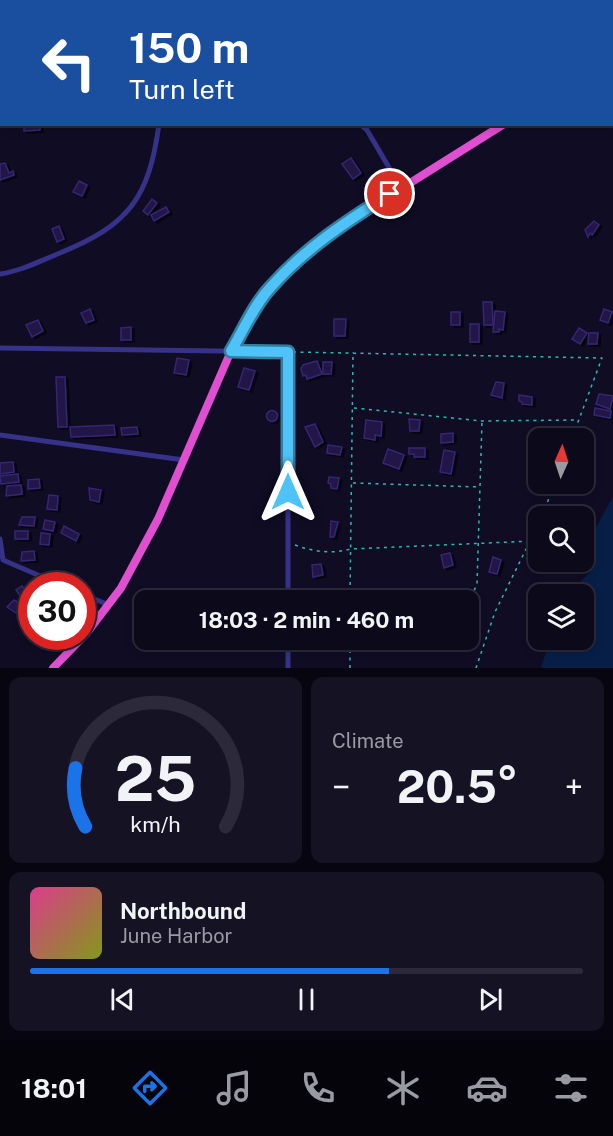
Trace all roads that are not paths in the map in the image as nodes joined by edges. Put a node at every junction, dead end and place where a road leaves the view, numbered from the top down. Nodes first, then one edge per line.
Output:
1 (159, 126) edge
2 (362, 126) edge
3 (501, 126) edge
4 (401, 188) junction
5 (0, 274) edge
6 (0, 348) edge
7 (231, 351) junction
8 (0, 435) edge
9 (184, 460) junction
10 (0, 539) edge
11 (31, 572) edge
12 (288, 590) edge
13 (96, 600) edge
14 (109, 605) junction
15 (288, 650) edge
16 (52, 668) edge
17 (288, 668) edge

1 - 5 street
2 - 4 street
3 - 4 highway
4 - 7 highway
6 - 7 street
7 - 9 highway
7 - 12 street
8 - 9 street
9 - 14 highway
10 - 11 street
13 - 14 street
14 - 16 highway
15 - 17 street

